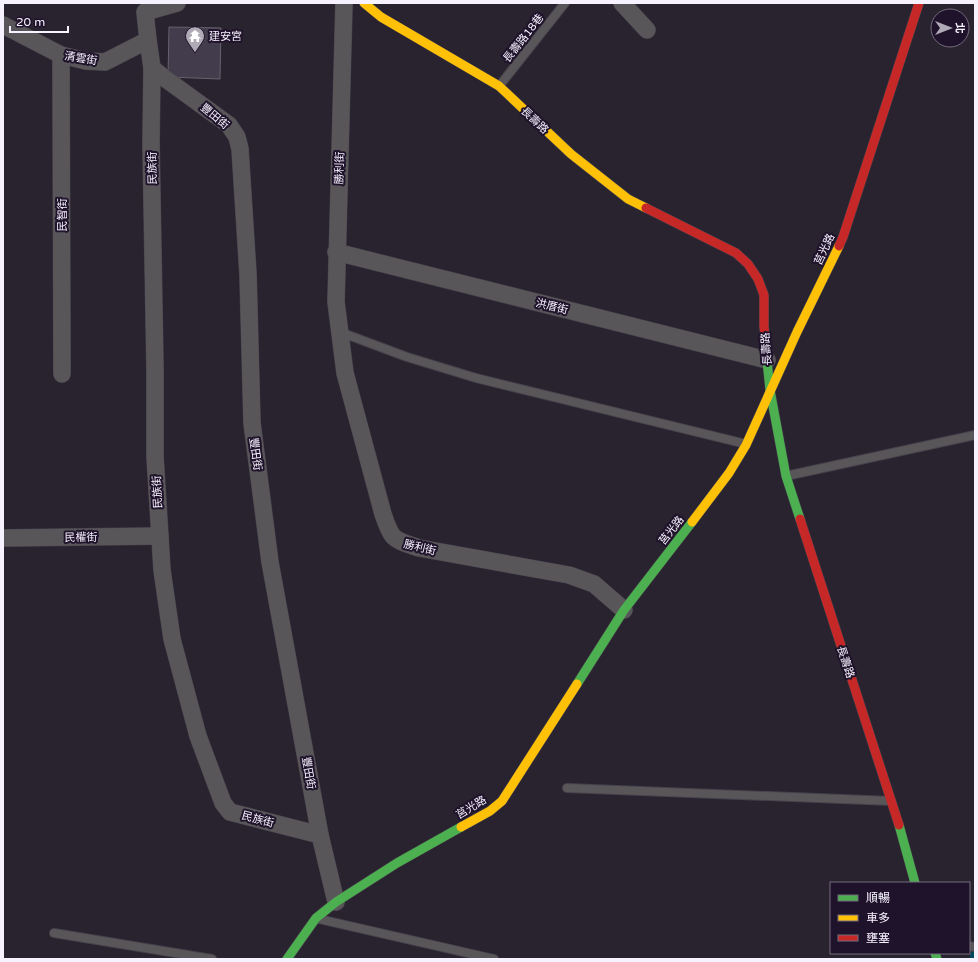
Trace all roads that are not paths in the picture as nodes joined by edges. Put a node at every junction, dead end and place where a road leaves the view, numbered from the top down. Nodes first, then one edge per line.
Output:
1 (177, 3) edge
2 (344, 3) edge
3 (364, 3) edge
4 (565, 3) edge
5 (622, 3) edge
6 (919, 3) edge
7 (144, 7) edge
8 (3, 24) edge
9 (647, 30) dead end
10 (148, 40) junction
11 (62, 55) junction
12 (152, 68) junction
13 (499, 86) junction
14 (336, 252) junction
15 (340, 332) junction
16 (767, 360) junction
17 (62, 374) dead end
18 (770, 390) junction
19 (975, 434) edge
20 (746, 445) junction
21 (786, 476) junction
22 (160, 536) junction
23 (3, 538) edge
24 (624, 610) junction
25 (567, 788) dead end
26 (892, 801) junction
27 (320, 835) junction
28 (915, 882) edge
29 (336, 902) junction
30 (316, 918) junction
31 (54, 933) dead end
32 (212, 959) edge
33 (287, 959) edge
34 (494, 959) edge

1 - 7 street
2 - 14 street, 勝利街
3 - 13 street, 長壽路
4 - 13 lane, 長壽路18巷
5 - 9 street
6 - 18 street, 莒光路
7 - 10 street
8 - 11 street, 清雲街
10 - 11 street, 清雲街
10 - 12 street
11 - 17 street, 民智街
12 - 22 street, 民族街
12 - 27 street, 豐田街
13 - 16 street, 長壽路
14 - 15 street, 勝利街
14 - 16 street, 洪厝街
15 - 20 lane
15 - 24 street, 勝利街
16 - 18 street, 長壽路
18 - 20 street, 莒光路
18 - 21 street, 長壽路
19 - 21 lane
20 - 24 street, 莒光路
21 - 26 street, 長壽路
22 - 23 street, 民權街
22 - 27 street, 民族街
24 - 29 street, 莒光路
25 - 26 lane
26 - 28 street, 長壽路
27 - 29 street, 豐田街
29 - 30 street, 莒光路
30 - 33 street, 莒光路
30 - 34 lane
31 - 32 lane

